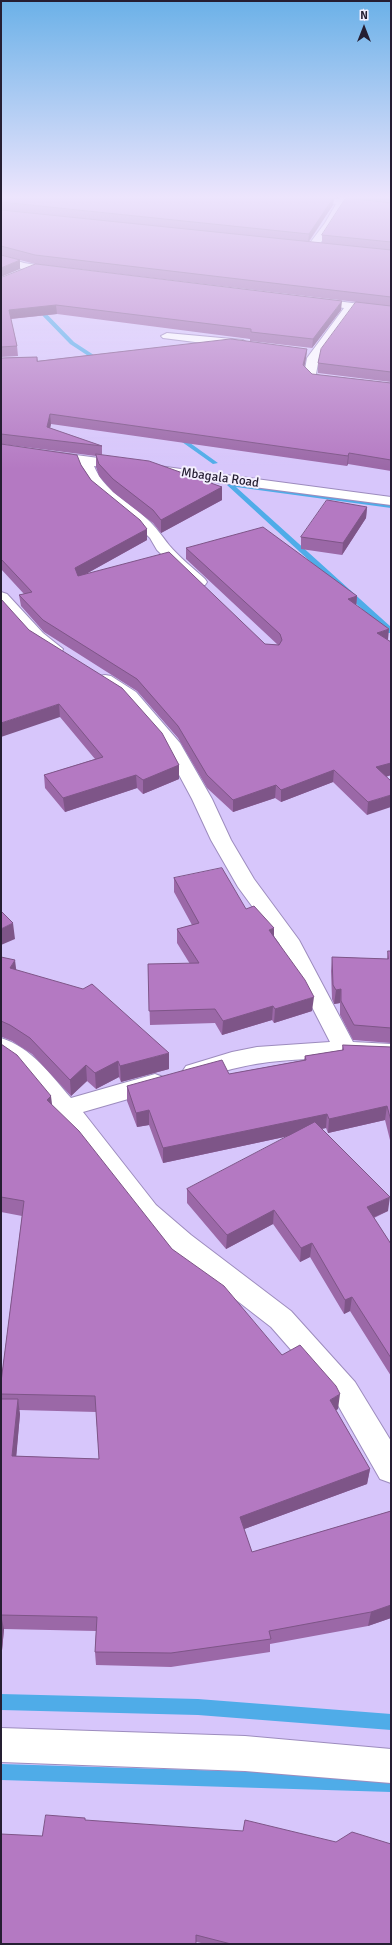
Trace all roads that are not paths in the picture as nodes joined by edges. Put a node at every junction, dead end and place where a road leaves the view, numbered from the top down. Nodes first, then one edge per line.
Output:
1 (306, 301) edge
2 (352, 306) junction
3 (391, 311) edge
4 (167, 336) dead end
5 (256, 346) edge
6 (391, 388) edge
7 (1, 439) edge
8 (1, 449) edge
9 (85, 460) junction
10 (391, 491) edge
11 (391, 501) edge
12 (210, 593) edge
13 (1, 597) edge
14 (71, 659) edge
15 (91, 671) edge
16 (1, 1046) edge
17 (344, 1049) junction
18 (391, 1052) edge
19 (66, 1108) junction
20 (391, 1469) edge
21 (1, 1745) edge
22 (391, 1766) edge

1 - 2 street
2 - 3 street
2 - 6 street
4 - 5 street
7 - 10 street, Mbagala Road
8 - 9 street, Mbagala Road
9 - 11 street, Mbagala Road
9 - 12 street
13 - 14 street
15 - 17 street
16 - 19 street
17 - 18 street
17 - 19 street
19 - 20 street
21 - 22 street

